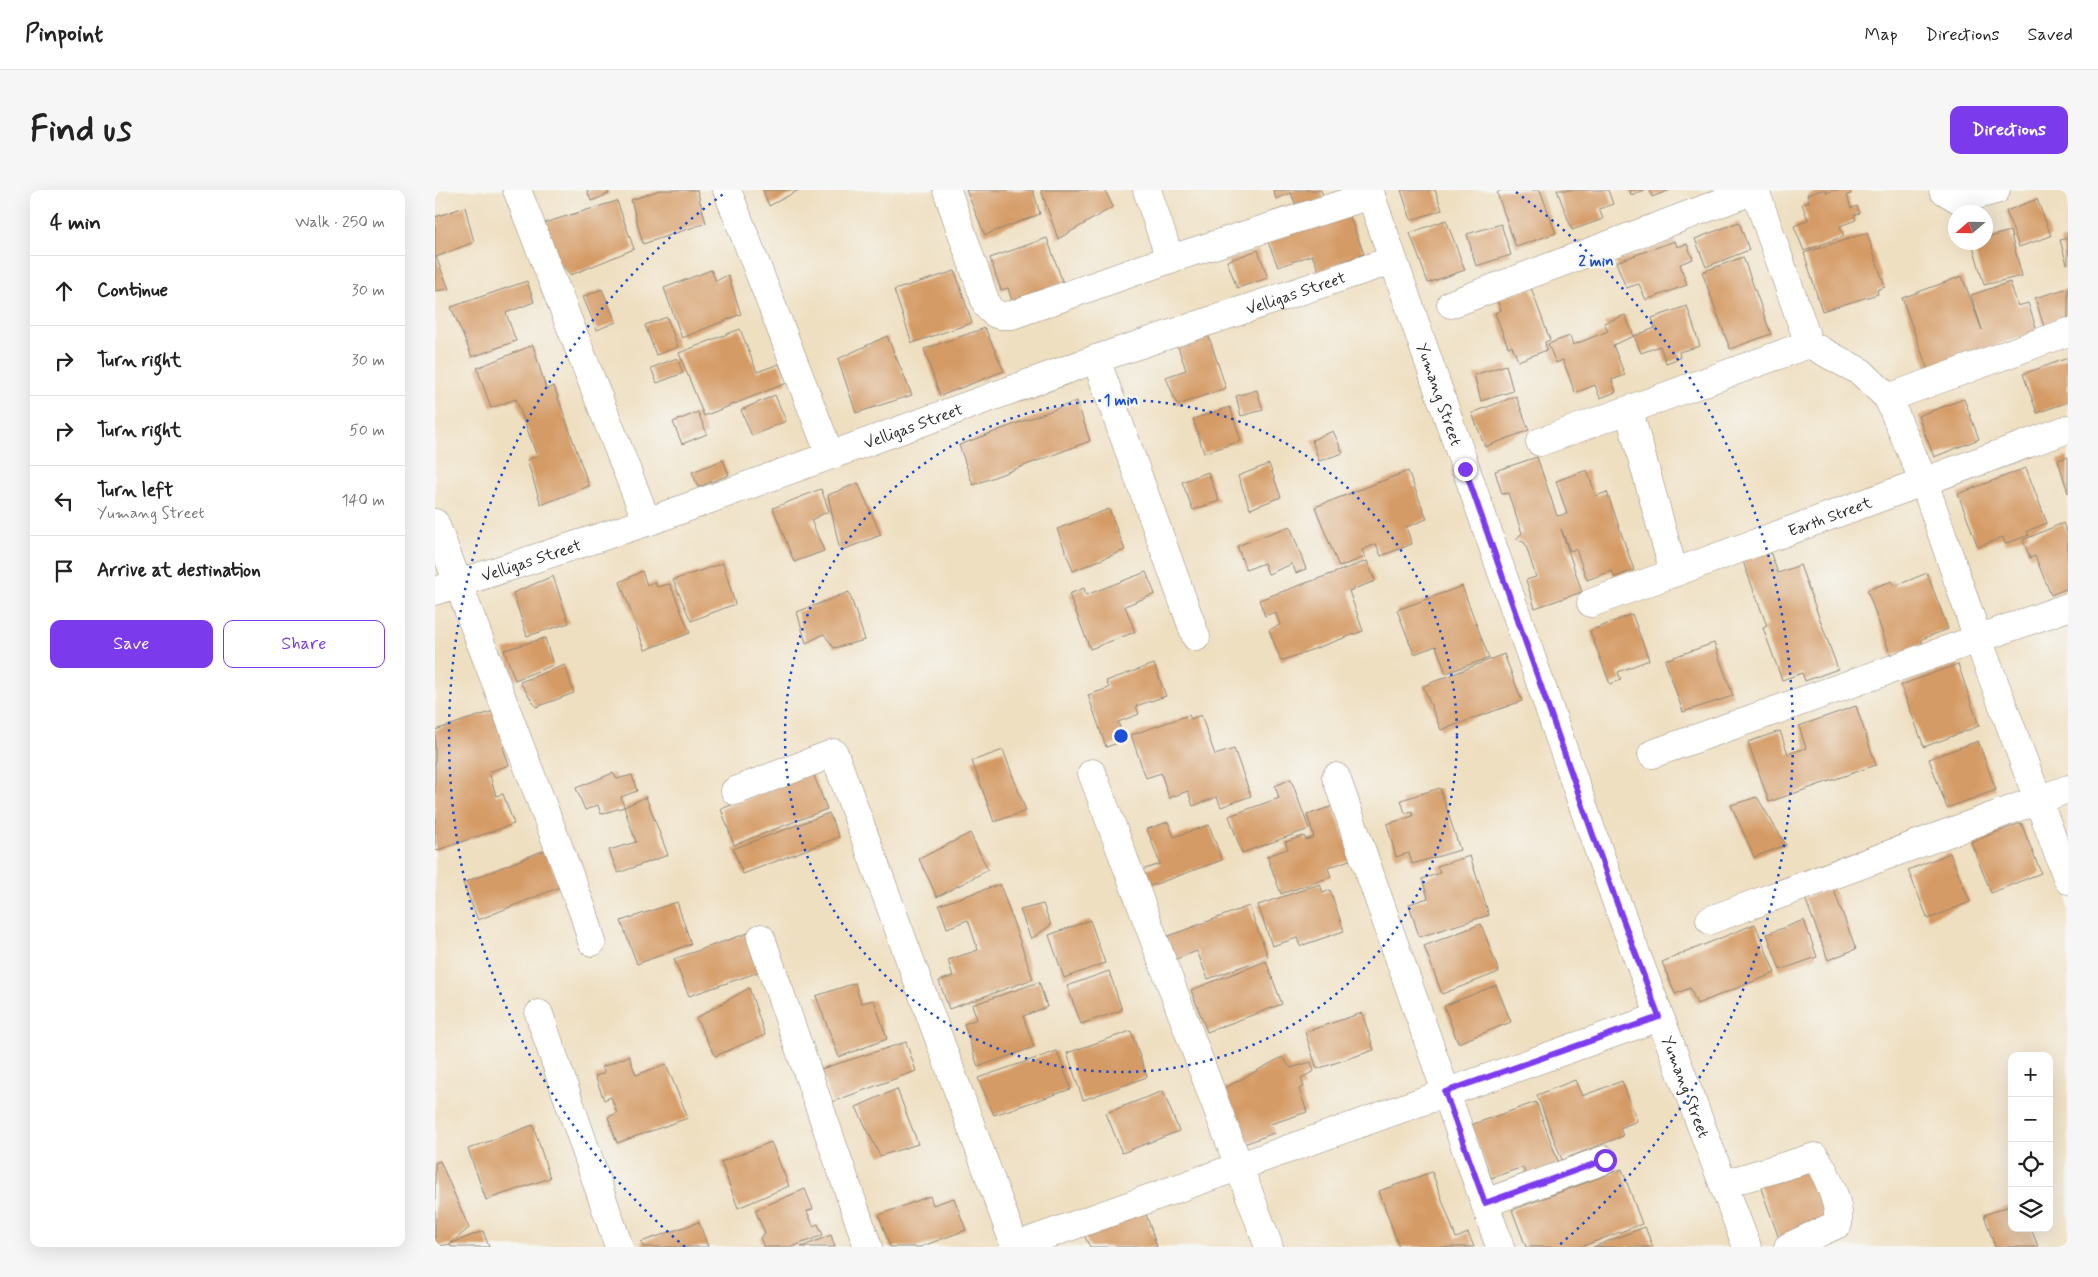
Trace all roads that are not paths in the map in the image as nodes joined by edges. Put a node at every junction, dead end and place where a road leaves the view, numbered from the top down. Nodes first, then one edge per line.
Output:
1 (517, 190) edge
2 (727, 190) edge
3 (947, 190) edge
4 (1147, 190) edge
5 (1755, 190) edge
6 (1943, 190) edge
7 (1996, 190) edge
8 (1370, 193) edge
9 (1170, 259) junction
10 (1393, 260) junction
11 (1451, 304) dead end
12 (2068, 332) edge
13 (1809, 344) junction
14 (1095, 359) junction
15 (1888, 398) junction
16 (1629, 411) junction
17 (2068, 430) edge
18 (1539, 442) dead end
19 (830, 455) junction
20 (1924, 482) junction
21 (647, 522) junction
22 (435, 523) edge
23 (1674, 573) junction
24 (447, 587) edge
25 (1591, 604) dead end
26 (2068, 608) edge
27 (1196, 637) dead end
28 (1979, 639) junction
29 (1652, 754) dead end
30 (1092, 773) dead end
31 (1336, 776) dead end
32 (2068, 788) edge
33 (735, 791) dead end
34 (2038, 799) junction
35 (2068, 880) edge
36 (1710, 920) dead end
37 (761, 938) dead end
38 (592, 942) dead end
39 (539, 1014) dead end
40 (1659, 1017) junction
41 (1445, 1092) junction
42 (1605, 1160) dead end
43 (1237, 1166) junction
44 (1724, 1184) junction
45 (1485, 1203) junction
46 (1027, 1244) edge
47 (619, 1247) edge
48 (868, 1247) edge
49 (1269, 1247) edge
50 (1500, 1247) edge
51 (1747, 1247) edge
52 (1788, 1247) edge

1 - 21 street
2 - 19 street
3 - 9 street
4 - 9 street
5 - 11 street
5 - 13 street
6 - 7 street
8 - 9 street
8 - 10 street, Yumang Street
10 - 14 street, Velligas Street
10 - 40 street, Yumang Street
12 - 15 street
13 - 15 street
13 - 16 street
14 - 19 street, Velligas Street
14 - 27 street
15 - 20 street
16 - 18 street
16 - 23 street
17 - 20 street, Earth Street
19 - 21 street, Velligas Street
20 - 23 street, Earth Street
20 - 28 street
21 - 24 street, Velligas Street
22 - 24 street
23 - 25 street, Earth Street
24 - 38 street
26 - 28 street
28 - 29 street
28 - 34 street
30 - 43 street
31 - 41 street
32 - 34 street
33 - 46 street
34 - 35 street
34 - 36 street
37 - 48 street
39 - 47 street
40 - 41 street
40 - 44 street, Yumang Street
41 - 43 street
41 - 45 street
42 - 45 street
43 - 46 street
43 - 49 street
44 - 51 street, Yumang Street
44 - 52 street
45 - 50 street

